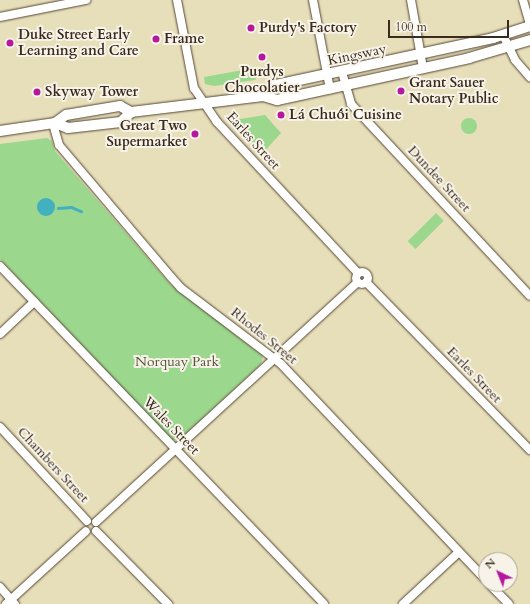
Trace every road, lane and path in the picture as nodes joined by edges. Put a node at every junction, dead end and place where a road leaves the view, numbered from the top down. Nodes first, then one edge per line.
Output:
1 (86, 0) edge
2 (177, 0) edge
3 (313, 0) edge
4 (411, 0) edge
5 (523, 0) edge
6 (0, 17) edge
7 (530, 25) edge
8 (504, 36) junction
9 (530, 40) edge
10 (509, 48) junction
11 (421, 55) junction
12 (423, 68) junction
13 (342, 72) junction
14 (326, 76) junction
15 (530, 77) edge
16 (346, 85) junction
17 (330, 89) junction
18 (262, 96) junction
19 (204, 103) junction
20 (132, 112) junction
21 (54, 123) junction
22 (0, 131) edge
23 (0, 266) edge
24 (361, 279) junction
25 (530, 296) edge
26 (34, 302) junction
27 (0, 334) edge
28 (274, 358) junction
29 (0, 427) edge
30 (175, 449) junction
31 (530, 450) edge
32 (87, 521) junction
33 (96, 522) junction
34 (86, 531) junction
35 (96, 531) junction
36 (459, 552) junction
37 (478, 572) edge
38 (0, 587) edge
39 (497, 592) edge
40 (11, 602) edge
41 (168, 604) edge
42 (324, 604) edge
43 (404, 604) edge
44 (508, 604) edge

1 - 6 street
2 - 19 street, Earles Street
3 - 14 street
4 - 11 street
5 - 7 street
7 - 8 main road, Kingsway
8 - 10 street
8 - 11 main road, Kingsway
9 - 10 main road, Kingsway
10 - 12 main road, Kingsway
10 - 15 street
11 - 12 street
11 - 13 main road, Kingsway
12 - 16 main road, Kingsway
13 - 14 main road, Kingsway
13 - 16 street, Dundee Street
14 - 17 street
14 - 18 main road, Kingsway
16 - 17 main road, Kingsway
16 - 25 street, Dundee Street
17 - 18 main road, Kingsway
18 - 19 main road, Kingsway
19 - 20 main road, Kingsway
19 - 24 street, Earles Street
20 - 21 main road, Kingsway
20 - 21 main road, Kingsway
21 - 22 main road, Kingsway
21 - 28 street, Rhodes Street
23 - 26 street, Wales Street
24 - 28 street
24 - 31 street, Earles Street
26 - 27 street
26 - 30 street, Wales Street
28 - 30 street
28 - 36 street, Rhodes Street
29 - 32 street, Chambers Street
30 - 33 street
30 - 42 street, Wales Street
32 - 33 street
32 - 34 street
33 - 35 street
34 - 35 street
34 - 40 street
35 - 41 street
36 - 37 street, Rhodes Street
36 - 43 street
38 - 40 street
39 - 44 street

